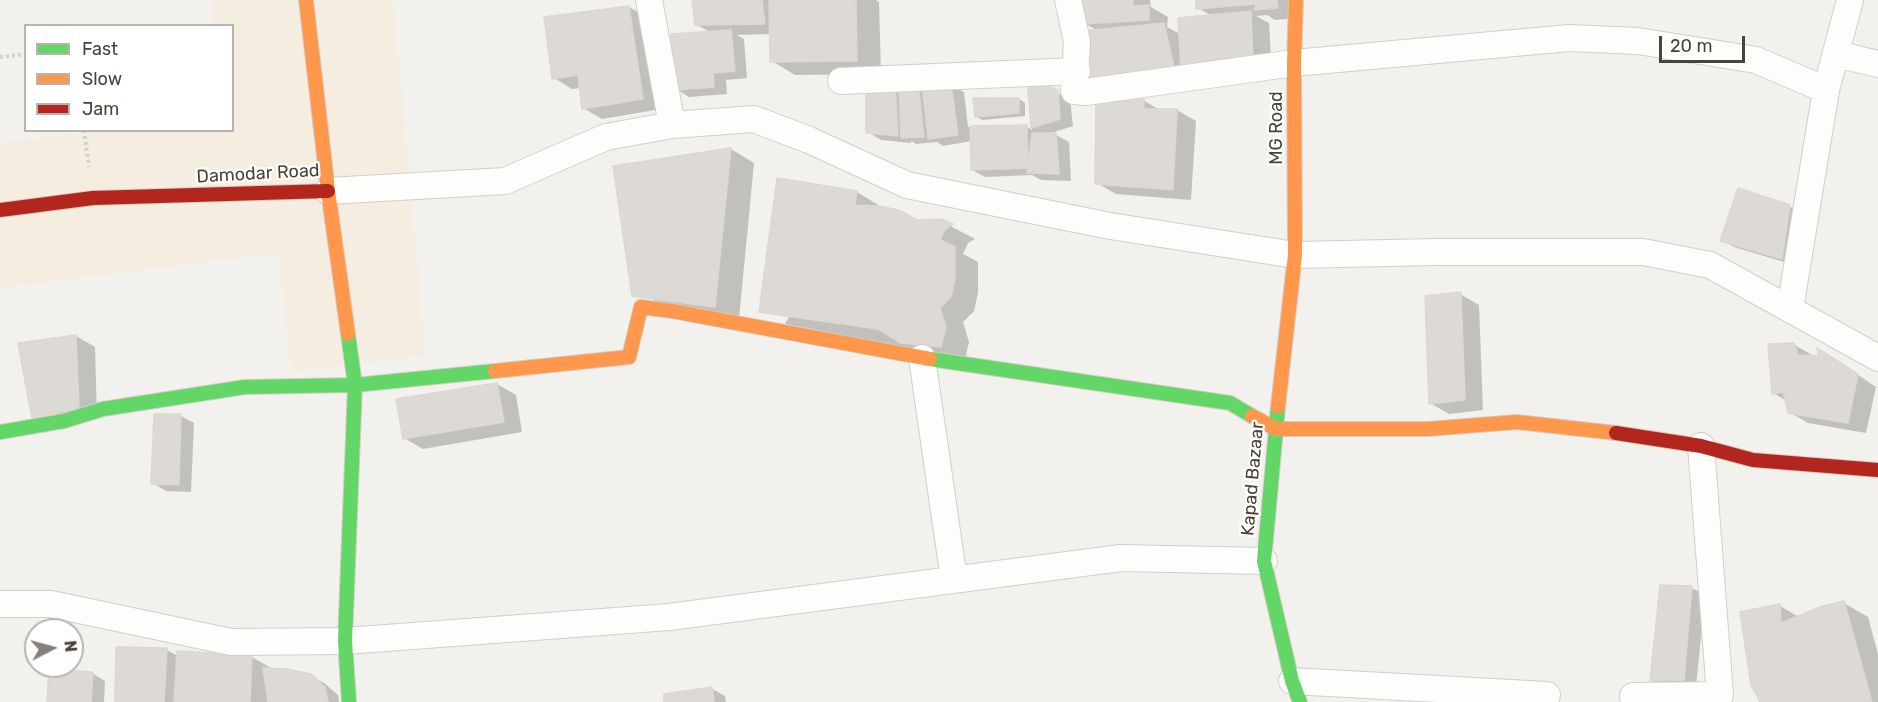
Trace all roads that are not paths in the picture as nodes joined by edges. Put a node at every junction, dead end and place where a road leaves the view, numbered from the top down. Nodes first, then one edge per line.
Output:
1 (306, 0) edge
2 (649, 0) edge
3 (1068, 0) edge
4 (1296, 0) edge
5 (1850, 0) edge
6 (1836, 54) junction
7 (1294, 63) junction
8 (1878, 64) edge
9 (1077, 71) junction
10 (842, 81) dead end
11 (1826, 90) junction
12 (672, 124) junction
13 (328, 191) junction
14 (0, 210) edge
15 (1295, 255) junction
16 (1790, 309) junction
17 (922, 358) junction
18 (1878, 358) edge
19 (355, 385) junction
20 (1276, 429) junction
21 (0, 432) edge
22 (1701, 446) junction
23 (1878, 470) edge
24 (1264, 561) junction
25 (954, 580) junction
26 (0, 603) edge
27 (345, 641) junction
28 (1296, 691) edge
29 (1546, 695) dead end
30 (349, 702) edge
31 (1634, 702) edge

1 - 13 street, Damodar Road
2 - 12 street
3 - 9 street
4 - 7 street, MG Road
5 - 6 street
6 - 8 street
6 - 11 street
7 - 9 street
7 - 11 street
7 - 15 street, MG Road
9 - 10 street
11 - 16 street
12 - 13 street
12 - 15 street
13 - 14 street, Damodar Road
13 - 19 street
15 - 16 street
15 - 20 street, Kapad Bazaar
16 - 18 street
17 - 19 street
17 - 20 street
17 - 25 street
19 - 21 street
19 - 27 street
20 - 22 street
20 - 24 street, Kapad Bazaar
22 - 23 street
22 - 31 street
24 - 25 street
24 - 28 street, Kapad Bazaar
25 - 27 street
26 - 27 street
27 - 30 street
28 - 29 street

